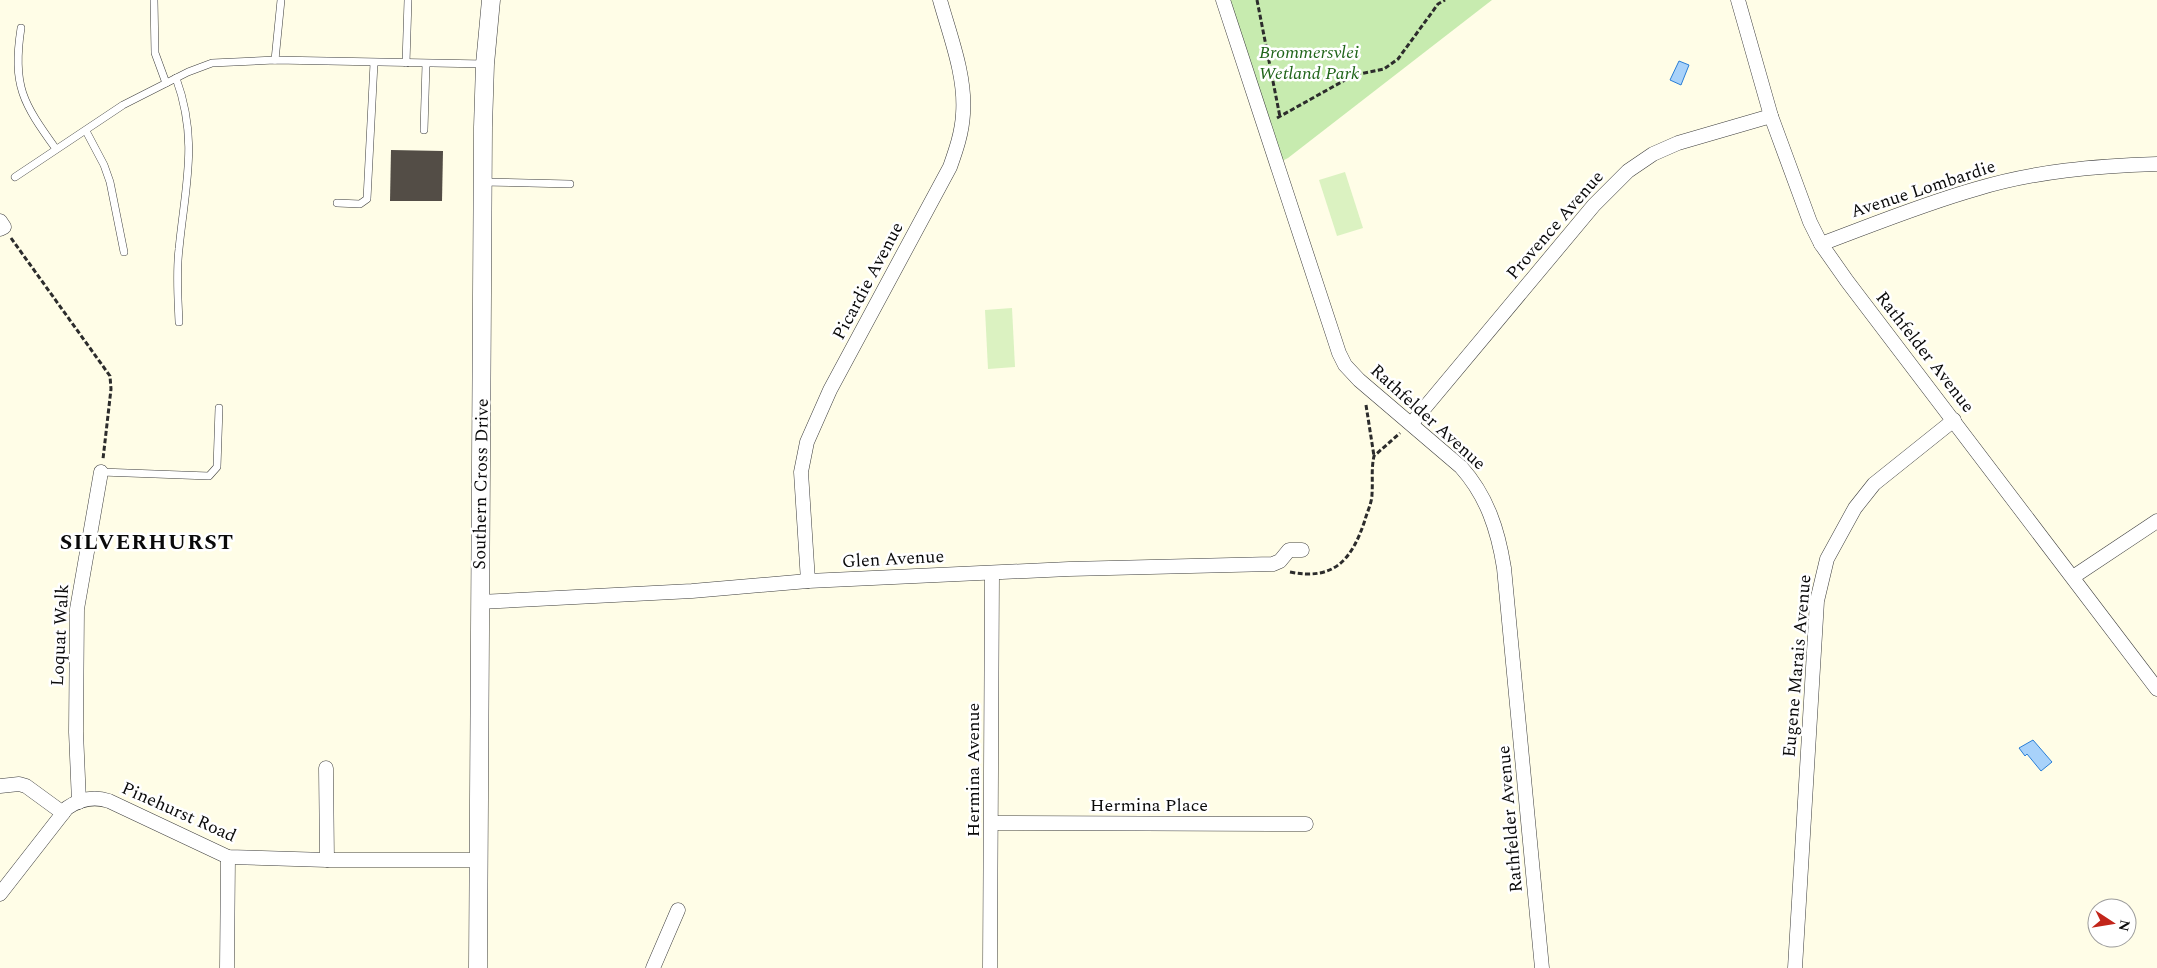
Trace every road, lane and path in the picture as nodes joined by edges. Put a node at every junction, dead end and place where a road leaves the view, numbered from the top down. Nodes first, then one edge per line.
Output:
1 (154, 0) edge
2 (281, 0) edge
3 (408, 0) edge
4 (491, 0) edge
5 (940, 0) edge
6 (1223, 0) edge
7 (1257, 0) edge
8 (1445, 0) edge
9 (1738, 0) edge
10 (21, 28) dead end
11 (275, 60) junction
12 (374, 63) junction
13 (406, 63) junction
14 (426, 64) junction
15 (485, 64) junction
16 (176, 78) junction
17 (166, 83) junction
18 (1771, 116) junction
19 (1280, 117) junction
20 (1263, 126) junction
21 (424, 130) dead end
22 (86, 131) junction
23 (56, 149) junction
24 (2157, 164) edge
25 (15, 177) dead end
26 (483, 182) junction
27 (570, 184) dead end
28 (337, 203) dead end
29 (1, 226) edge
30 (1821, 244) junction
31 (124, 252) dead end
32 (179, 322) dead end
33 (1364, 384) junction
34 (219, 408) dead end
35 (1954, 420) junction
36 (1412, 423) junction
37 (1374, 456) junction
38 (101, 472) junction
39 (2157, 521) edge
40 (1302, 550) dead end
41 (1278, 563) junction
42 (992, 573) junction
43 (2073, 577) junction
44 (808, 582) junction
45 (479, 602) junction
46 (2157, 689) edge
47 (326, 768) dead end
48 (0, 786) edge
49 (79, 802) junction
50 (63, 813) junction
51 (992, 823) junction
52 (1306, 824) dead end
53 (228, 857) junction
54 (328, 860) junction
55 (478, 860) junction
56 (0, 894) edge
57 (678, 910) dead end
58 (227, 968) edge
59 (478, 968) edge
60 (654, 968) edge
61 (990, 968) edge
62 (1542, 968) edge
63 (1795, 968) edge

1 - 17 lane
2 - 11 lane
3 - 13 lane
4 - 15 street, Southern Cross Drive
5 - 44 street, Picardie Avenue
6 - 20 street, Rathfelder Avenue
7 - 19 path
8 - 19 path
9 - 18 street, Rathfelder Avenue
10 - 23 lane
11 - 12 lane
11 - 16 lane
12 - 13 lane
12 - 28 lane
13 - 14 lane
14 - 15 lane
14 - 21 lane
15 - 26 street, Southern Cross Drive
16 - 17 lane
16 - 32 lane
17 - 22 lane
18 - 30 street, Rathfelder Avenue
18 - 36 street, Provence Avenue
19 - 20 path
20 - 33 street, Rathfelder Avenue
22 - 23 lane
22 - 31 lane
23 - 25 lane
24 - 30 street, Avenue Lombardie
26 - 27 lane
26 - 45 street, Southern Cross Drive
29 - 38 path
30 - 35 street, Rathfelder Avenue
33 - 36 street, Rathfelder Avenue
33 - 37 path
34 - 38 lane
35 - 43 street, Rathfelder Avenue
35 - 63 street, Eugene Marais Avenue
36 - 37 path
36 - 62 street, Rathfelder Avenue
37 - 41 path
38 - 49 street, Loquat Walk
39 - 43 street
40 - 41 street
41 - 42 street, Glen Avenue
42 - 44 street, Glen Avenue
42 - 51 street, Hermina Avenue
43 - 46 street, Rathfelder Avenue
44 - 45 street, Glen Avenue
45 - 55 street, Southern Cross Drive
47 - 54 street
48 - 50 street
49 - 50 street, Pinehurst Road
49 - 53 street, Pinehurst Road
50 - 56 street, Pinehurst Road
51 - 52 street, Hermina Place
51 - 61 street, Hermina Avenue
53 - 54 street, Pinehurst Road
53 - 58 street
54 - 55 street, Pinehurst Road
55 - 59 street, Southern Cross Drive
57 - 60 street

